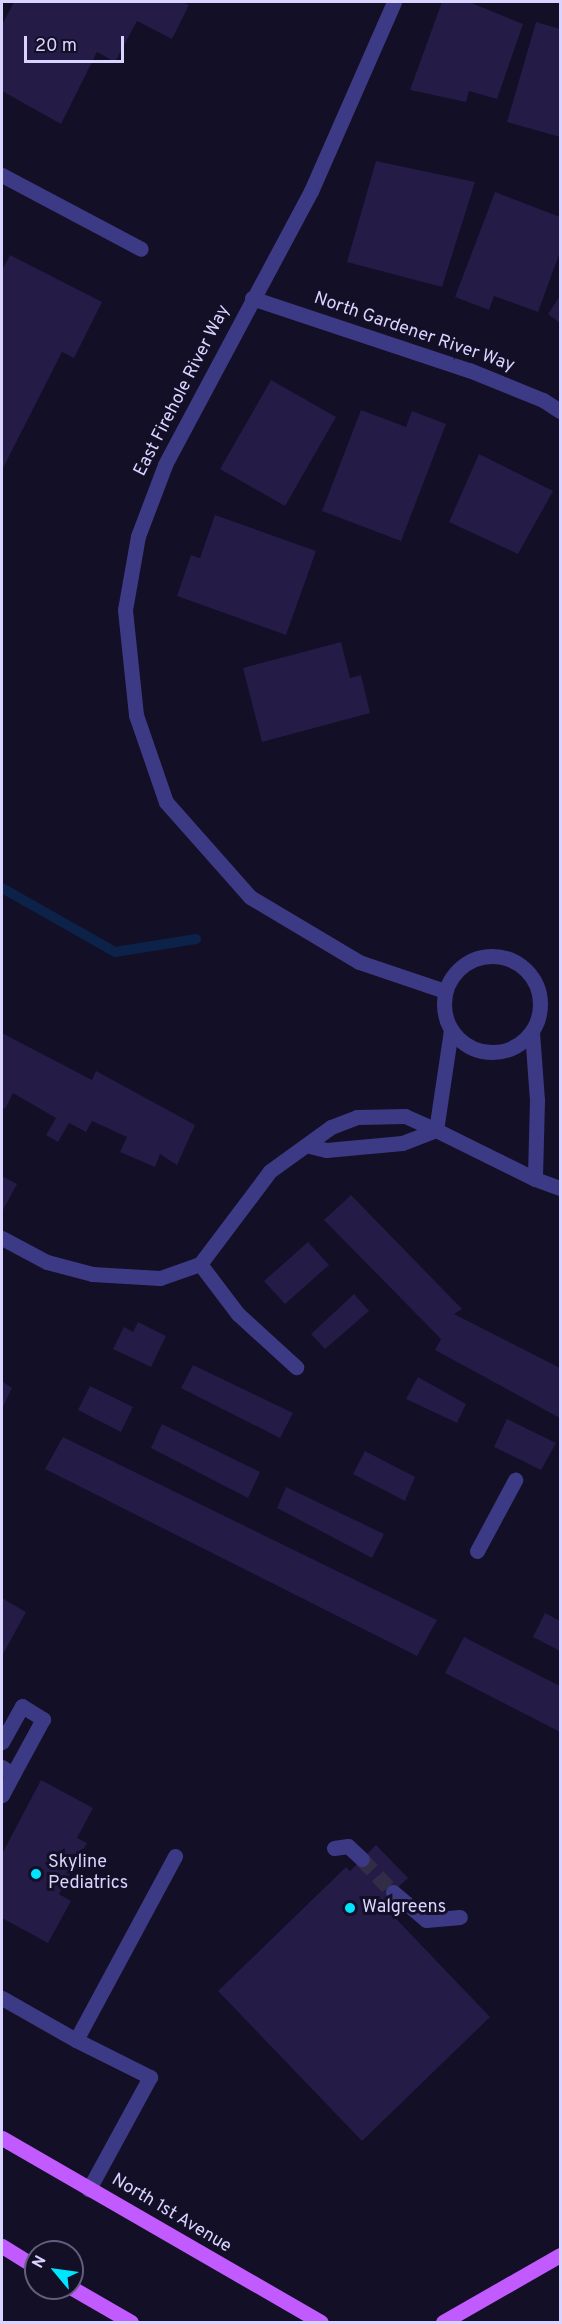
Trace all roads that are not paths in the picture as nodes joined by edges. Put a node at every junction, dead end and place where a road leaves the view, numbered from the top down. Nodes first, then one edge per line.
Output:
1 (394, 2) edge
2 (4, 181) edge
3 (141, 249) dead end
4 (252, 298) junction
5 (561, 411) edge
6 (445, 991) junction
7 (451, 1030) junction
8 (532, 1032) junction
9 (436, 1130) junction
10 (309, 1146) junction
11 (535, 1179) junction
12 (561, 1188) edge
13 (2, 1238) edge
14 (200, 1264) junction
15 (296, 1367) dead end
16 (515, 1480) dead end
17 (477, 1551) dead end
18 (2, 1742) edge
19 (7, 1771) edge
20 (2, 1795) edge
21 (334, 1848) dead end
22 (175, 1856) dead end
23 (362, 1860) tunnel mouth
24 (393, 1892) tunnel mouth
25 (460, 1917) dead end
26 (2, 1998) edge
27 (76, 2040) junction
28 (2, 2138) edge
29 (89, 2189) junction
30 (2, 2246) edge
31 (561, 2255) edge
32 (24, 2259) edge
33 (84, 2295) edge
34 (131, 2322) edge
35 (321, 2322) edge
36 (443, 2322) edge

1 - 4 street, East Firehole River Way
2 - 3 street
4 - 5 street, North Gardener River Way
4 - 6 street, East Firehole River Way
6 - 7 street
6 - 8 street
7 - 8 street
7 - 9 street
8 - 11 street
9 - 10 street
9 - 10 street
9 - 11 street
10 - 14 street
11 - 12 street
13 - 14 street
14 - 15 street
16 - 17 street
18 - 19 street
19 - 20 street
21 - 23 street
22 - 27 street
24 - 25 street
26 - 27 street
27 - 29 street
28 - 29 main road, North 1st Avenue
29 - 35 main road, North 1st Avenue
30 - 32 main road
31 - 36 main road
33 - 34 main road

